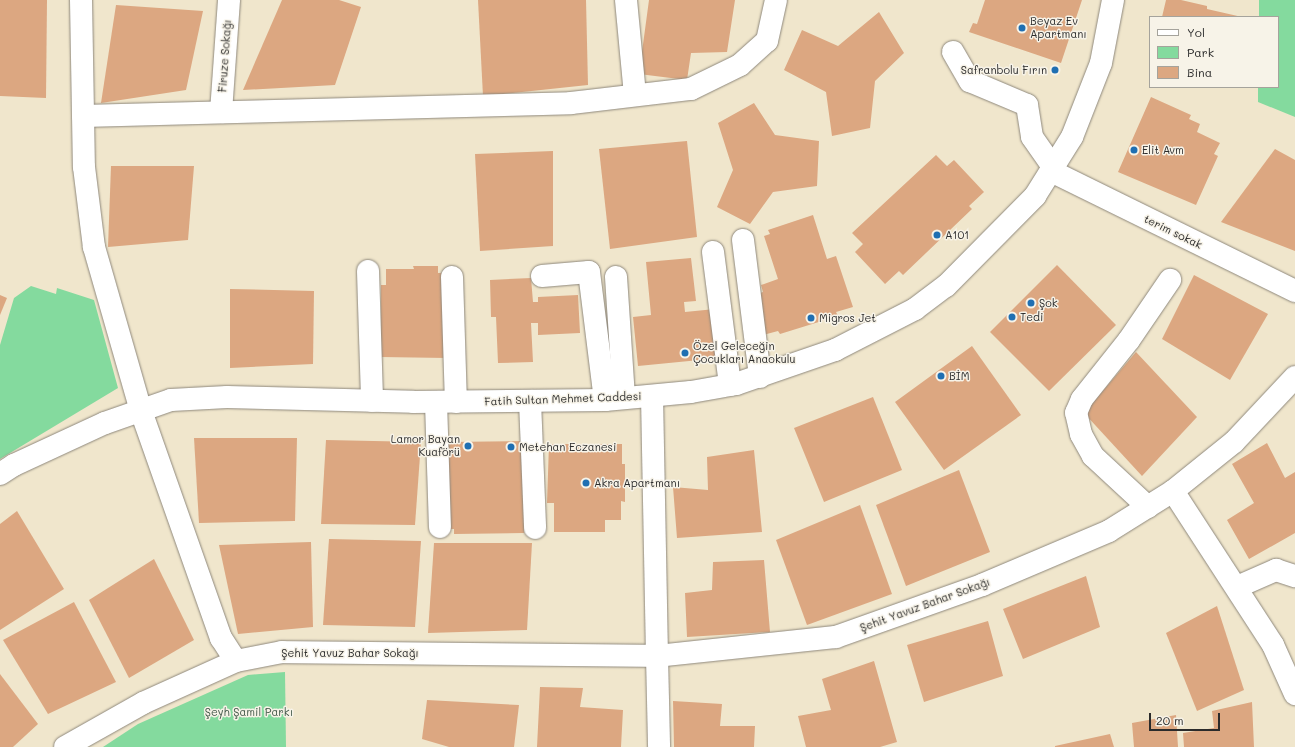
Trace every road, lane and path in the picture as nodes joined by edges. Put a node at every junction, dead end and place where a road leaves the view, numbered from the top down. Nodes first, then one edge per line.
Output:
1 (82, 0) edge
2 (229, 0) edge
3 (626, 0) edge
4 (776, 0) edge
5 (1113, 0) edge
6 (954, 52) dead end
7 (635, 95) junction
8 (221, 112) junction
9 (83, 116) junction
10 (1052, 169) junction
11 (743, 240) dead end
12 (713, 252) dead end
13 (368, 271) dead end
14 (542, 276) dead end
15 (452, 277) dead end
16 (616, 277) dead end
17 (1170, 280) dead end
18 (1295, 291) edge
19 (760, 377) junction
20 (1295, 377) edge
21 (730, 385) junction
22 (652, 396) junction
23 (615, 399) junction
24 (372, 401) junction
25 (530, 401) junction
26 (446, 402) junction
27 (141, 411) junction
28 (0, 474) edge
29 (1173, 491) junction
30 (1148, 507) junction
31 (440, 526) dead end
32 (535, 528) dead end
33 (1295, 576) edge
34 (1237, 588) junction
35 (657, 656) junction
36 (236, 661) junction
37 (1295, 694) edge
38 (66, 747) edge
39 (659, 747) edge

1 - 9 street
2 - 8 street, Firuze Sokağı
3 - 7 street
4 - 7 street
5 - 10 street, Fatih Sultan Mehmet Caddesi
6 - 10 street
7 - 8 street
8 - 9 street
9 - 27 street
10 - 18 street, terim sokak
10 - 19 street, Fatih Sultan Mehmet Caddesi
11 - 19 street
12 - 21 street
13 - 24 street
14 - 23 street
15 - 26 street
16 - 23 street
17 - 30 street
19 - 21 street, Fatih Sultan Mehmet Caddesi
20 - 29 street, Şehit Yavuz Bahar Sokağı
21 - 22 street, Fatih Sultan Mehmet Caddesi
22 - 23 street, Fatih Sultan Mehmet Caddesi
22 - 35 street
23 - 25 street, Fatih Sultan Mehmet Caddesi
24 - 26 street, Fatih Sultan Mehmet Caddesi
24 - 27 street, Fatih Sultan Mehmet Caddesi
25 - 26 street, Fatih Sultan Mehmet Caddesi
25 - 32 street
26 - 31 street
27 - 28 street, Fatih Sultan Mehmet Caddesi
27 - 36 street
29 - 30 street, Şehit Yavuz Bahar Sokağı
29 - 34 street
30 - 35 street, Şehit Yavuz Bahar Sokağı
33 - 34 street
34 - 37 street
35 - 36 street, Şehit Yavuz Bahar Sokağı
35 - 39 street
36 - 38 street, Şehit Yavuz Bahar Sokağı

